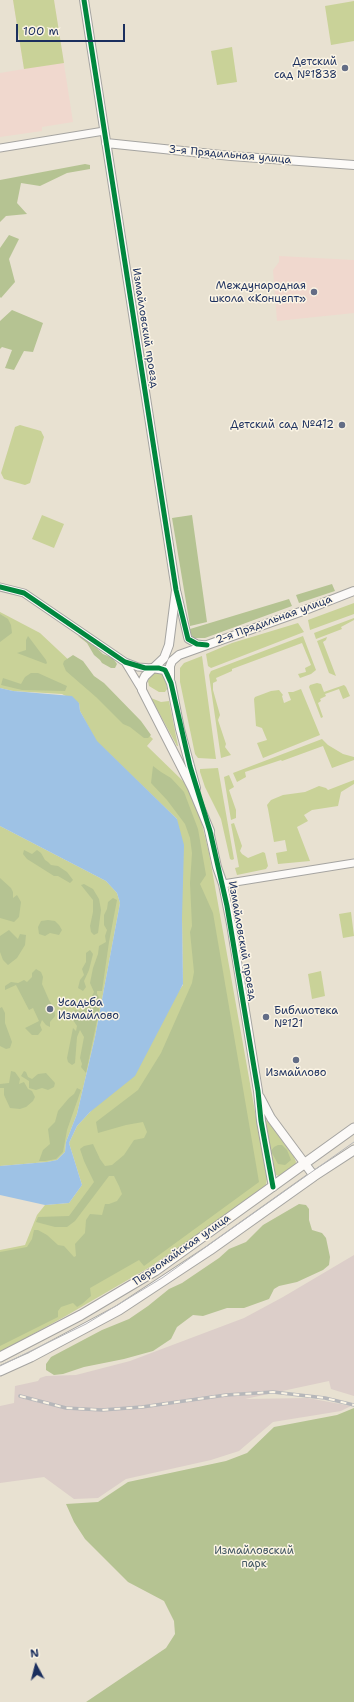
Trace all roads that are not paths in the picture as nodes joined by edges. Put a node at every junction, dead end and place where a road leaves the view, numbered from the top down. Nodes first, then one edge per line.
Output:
1 (84, 0) edge
2 (104, 131) junction
3 (106, 143) junction
4 (0, 148) edge
5 (354, 165) edge
6 (0, 587) edge
7 (176, 590) junction
8 (354, 591) edge
9 (207, 645) junction
10 (125, 662) junction
11 (152, 668) junction
12 (171, 683) junction
13 (142, 690) junction
14 (210, 831) junction
15 (354, 863) edge
16 (223, 884) junction
17 (258, 1091) junction
18 (354, 1128) edge
19 (354, 1150) edge
20 (306, 1164) junction
21 (314, 1176) junction
22 (273, 1187) junction
23 (0, 1357) edge
24 (0, 1371) edge

1 - 2 street, Измайловский проезд
2 - 3 street, Измайловский проезд
2 - 4 street
3 - 5 street, 3-я Прядильная улица
3 - 7 street, Измайловский проезд
6 - 10 street
7 - 9 street, Измайловский проезд
7 - 11 street, Измайловский проезд
8 - 9 street, 2-я Прядильная улица
9 - 12 street, 2-я Прядильная улица
10 - 11 street
10 - 13 street, Измайловский проезд
11 - 12 street, Измайловский проезд
11 - 13 street, Измайловский проезд
12 - 14 street, Измайловский проезд
13 - 14 street, Измайловский проезд
14 - 16 street, Измайловский проезд
15 - 16 street
16 - 17 street, Измайловский проезд
17 - 20 street, Измайловский проезд
17 - 22 street, Измайловский проезд
18 - 20 main road, Первомайская улица
19 - 21 main road, Первомайская улица
20 - 21 street, Измайловский проезд
20 - 22 main road, Первомайская улица
21 - 24 main road, Первомайская улица
22 - 23 main road, Первомайская улица

